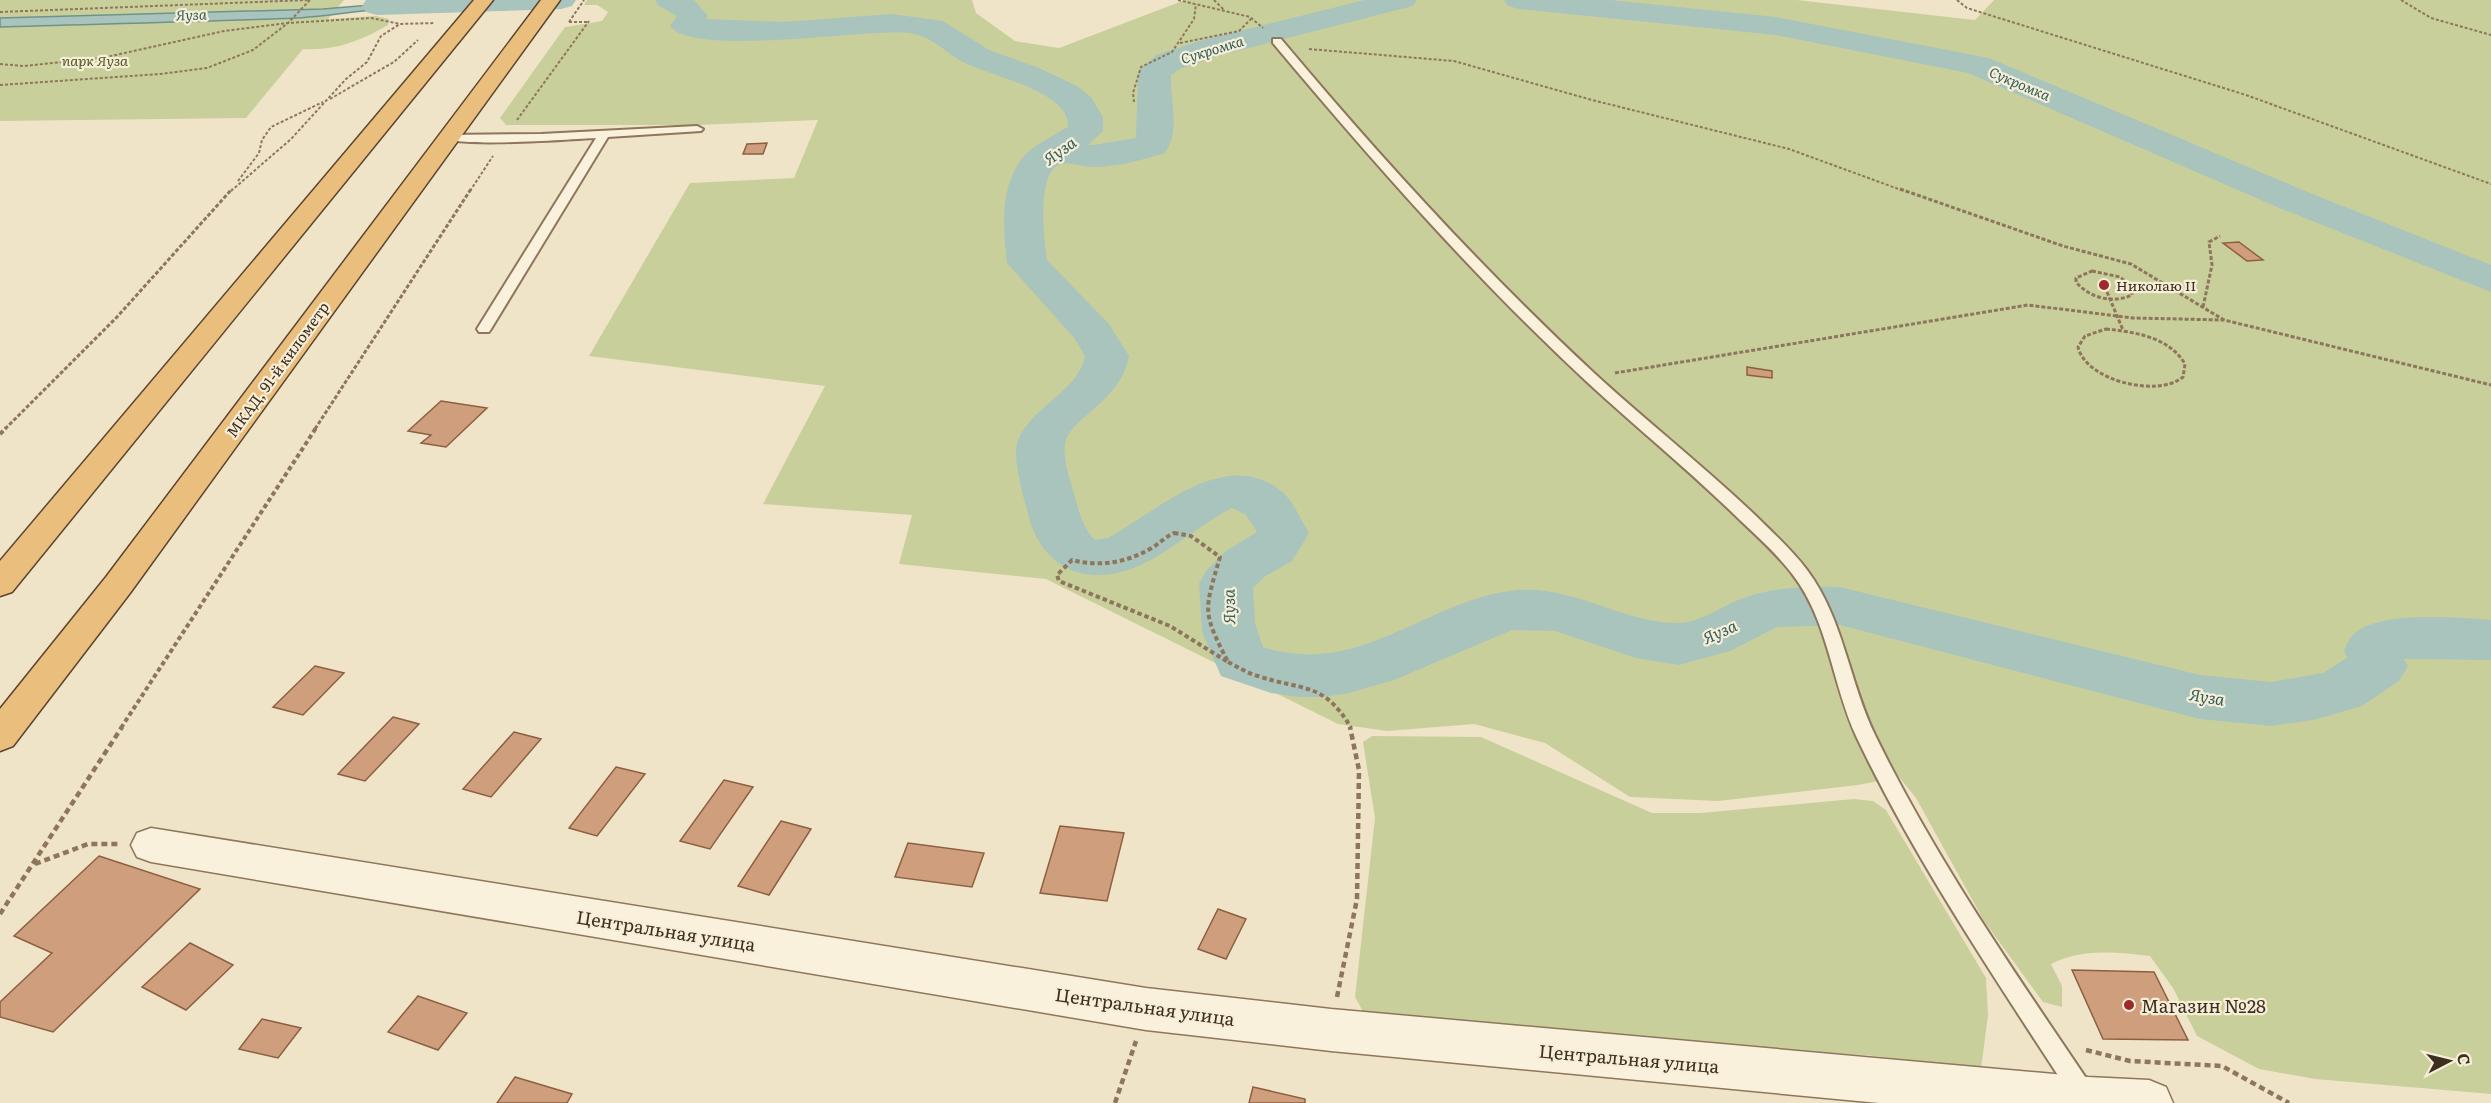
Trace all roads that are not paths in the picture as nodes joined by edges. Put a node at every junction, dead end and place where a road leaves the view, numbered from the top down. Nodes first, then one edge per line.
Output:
1 (484, 0) edge
2 (551, 0) edge
3 (1280, 45) road end
4 (697, 129) dead end
5 (605, 132) junction
6 (448, 137) junction
7 (484, 329) dead end
8 (0, 584) edge
9 (0, 736) edge
10 (151, 845) road end
11 (2088, 1100) junction
12 (2149, 1103) edge

1 - 8 highway
2 - 6 highway, МКАД, 91-й километр
3 - 11 lane
4 - 5 lane
5 - 6 lane
5 - 7 lane
6 - 9 highway, МКАД, 91-й километр
10 - 11 street, Центральная улица
11 - 12 street, Центральная улица

